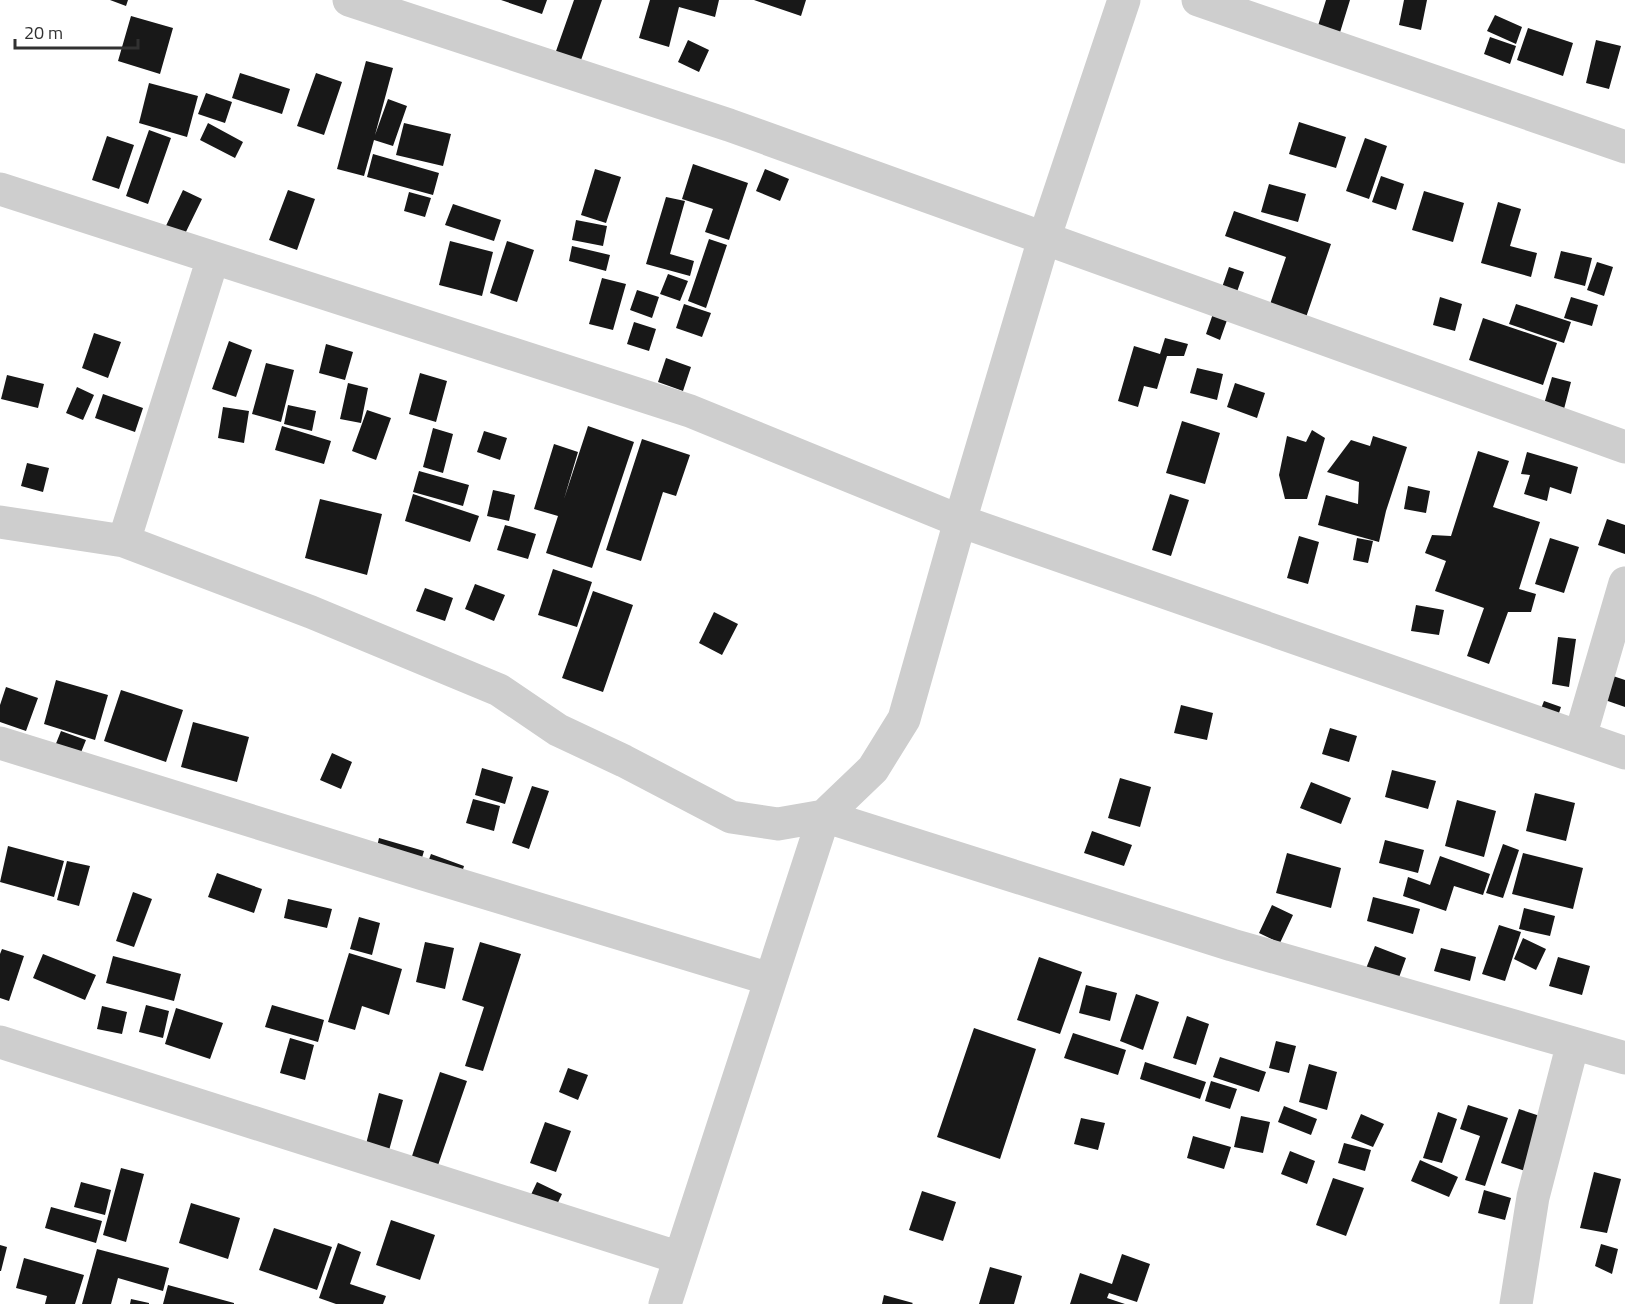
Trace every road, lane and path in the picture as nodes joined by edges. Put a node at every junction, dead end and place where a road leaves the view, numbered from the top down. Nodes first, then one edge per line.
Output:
1 (349, 0) edge
2 (1124, 0) edge
3 (1198, 0) edge
4 (1625, 147) edge
5 (0, 189) edge
6 (1044, 239) junction
7 (213, 258) junction
8 (1625, 447) edge
9 (960, 521) junction
10 (0, 522) edge
11 (124, 541) junction
12 (1625, 583) edge
13 (1580, 737) junction
14 (0, 743) edge
15 (1625, 753) edge
16 (824, 816) junction
17 (770, 979) junction
18 (0, 1042) edge
19 (1573, 1043) junction
20 (1625, 1058) edge
21 (680, 1258) junction
22 (665, 1304) edge
23 (1516, 1304) edge

1 - 6 street
2 - 6 street
3 - 4 street
5 - 7 street
6 - 8 street
6 - 9 street
7 - 9 street
7 - 11 street
9 - 13 street
9 - 16 street
10 - 11 street
11 - 16 street
12 - 13 street
13 - 15 street
14 - 17 street
16 - 17 street
16 - 19 street
17 - 21 street
18 - 21 street
19 - 20 street
19 - 23 street
21 - 22 street

